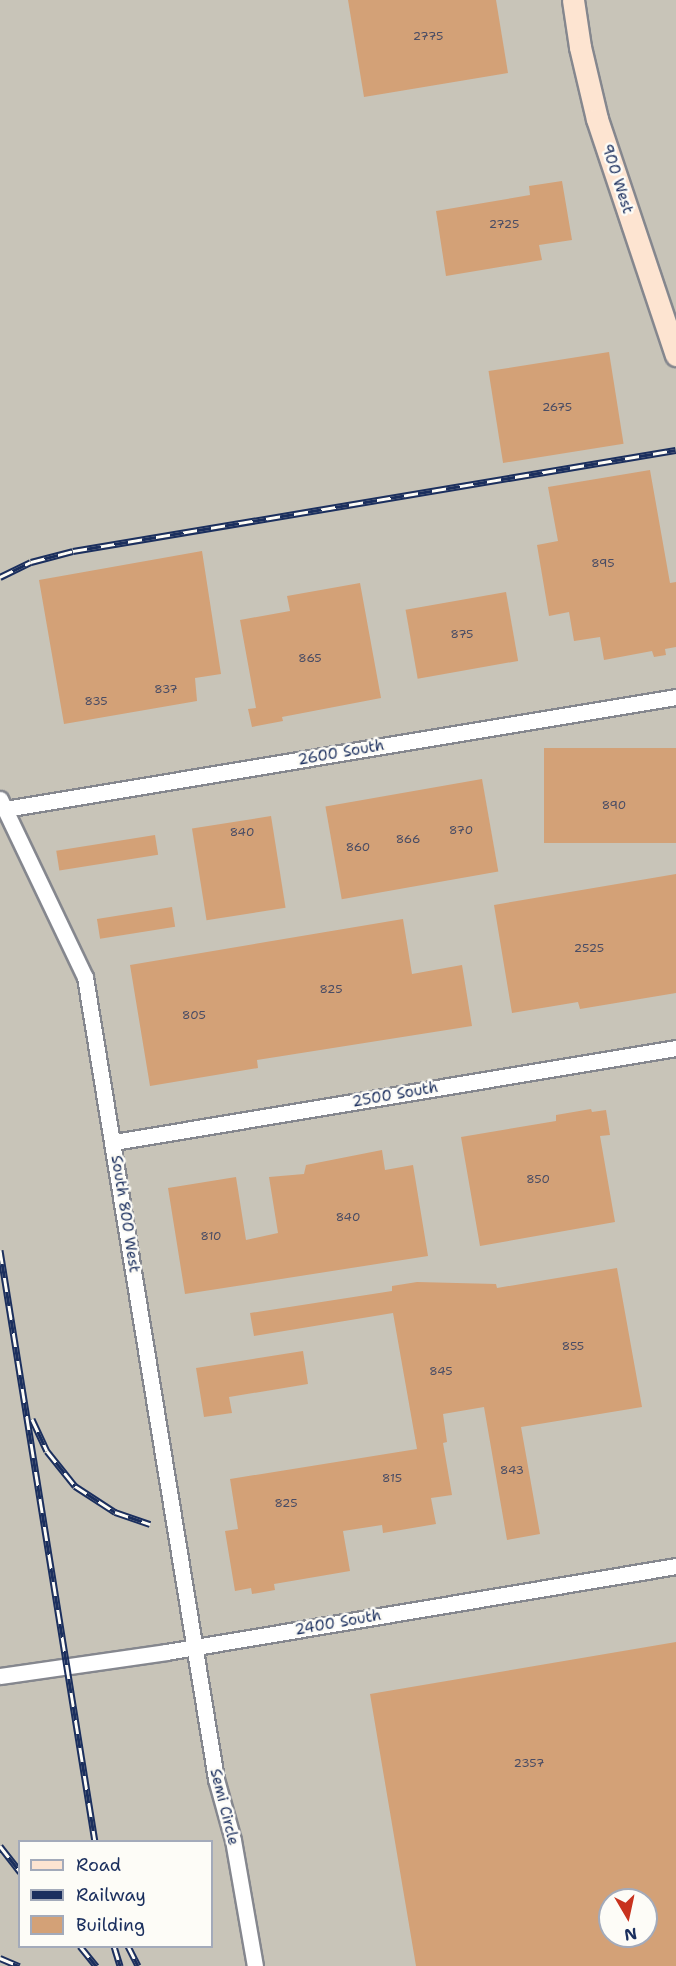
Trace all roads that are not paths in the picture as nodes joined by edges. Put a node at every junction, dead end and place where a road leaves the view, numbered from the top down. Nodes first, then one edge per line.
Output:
1 (573, 0) edge
2 (676, 355) edge
3 (676, 697) edge
4 (3, 804) edge
5 (676, 1048) edge
6 (114, 1142) junction
7 (676, 1566) edge
8 (195, 1647) junction
9 (0, 1676) edge
10 (255, 1966) edge

1 - 2 main road, 900 West
3 - 4 street, 2600 South
4 - 6 street, South 800 West
5 - 6 street, 2500 South
6 - 8 street, South 800 West
7 - 8 street, 2400 South
8 - 9 street, 2400 South
8 - 10 street, Semi Circle

